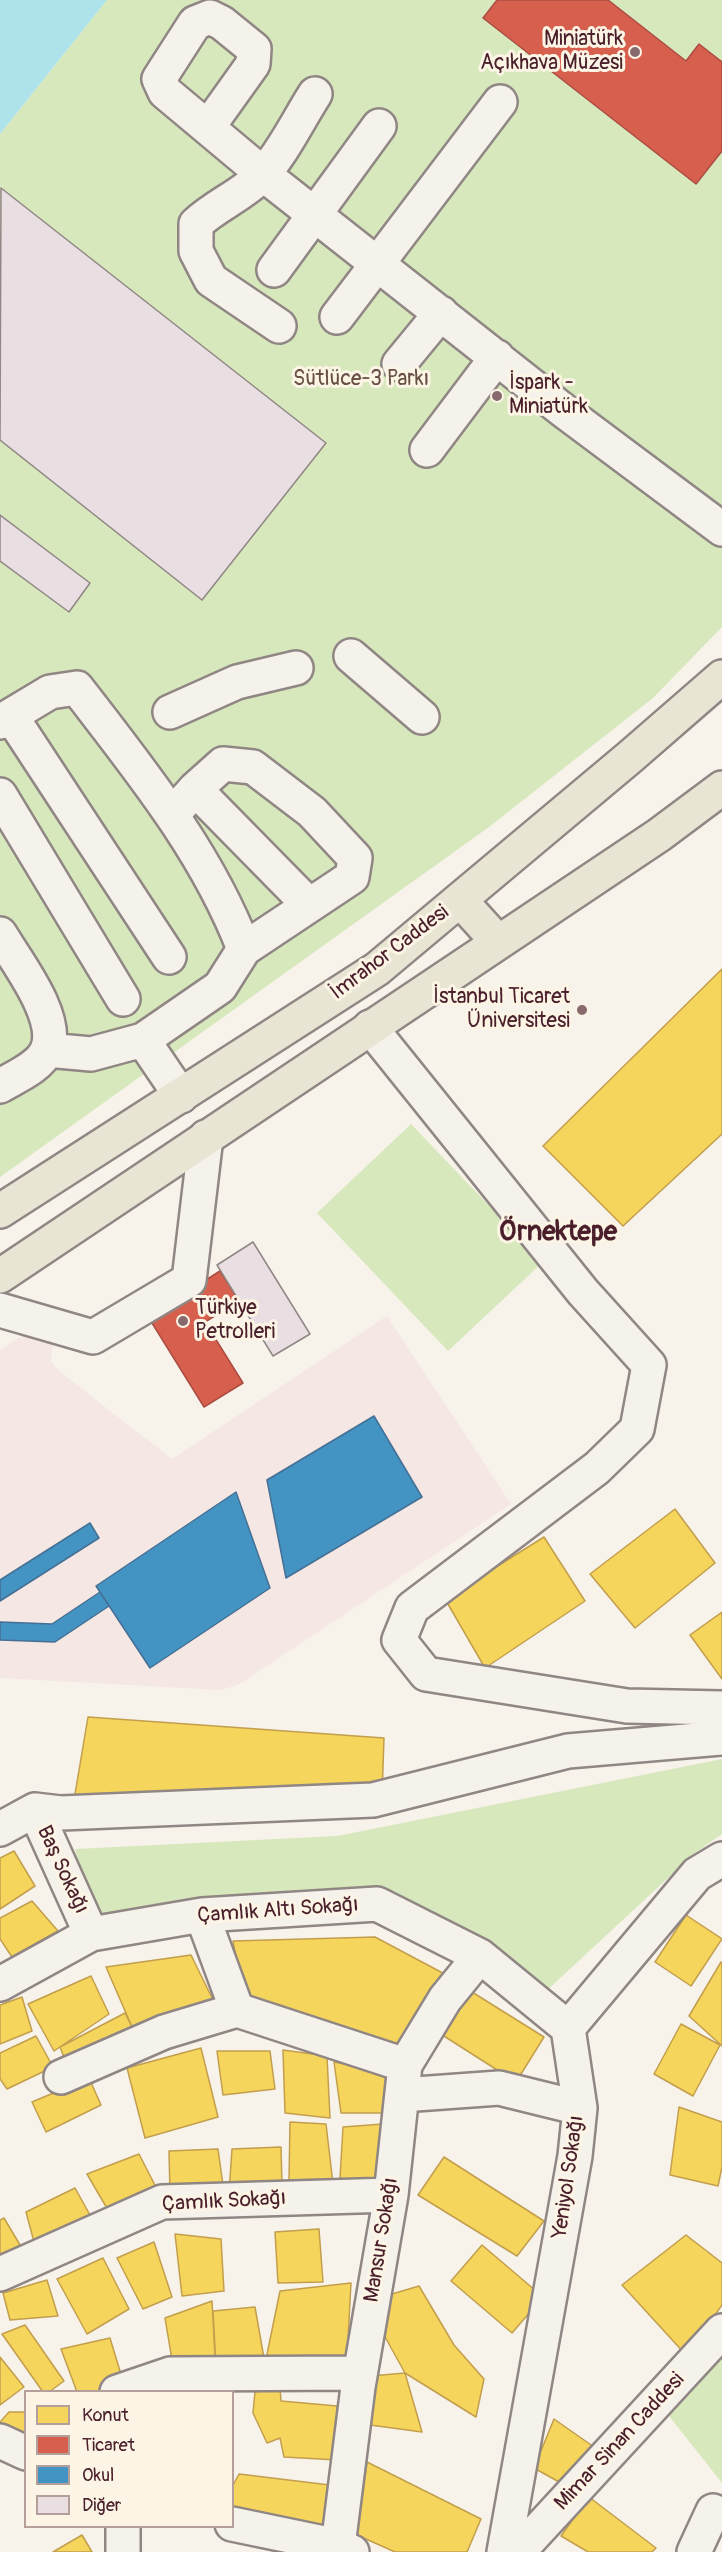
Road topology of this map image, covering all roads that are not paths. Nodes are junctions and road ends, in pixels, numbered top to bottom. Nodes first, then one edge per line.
1 (315, 94) dead end
2 (500, 102) dead end
3 (379, 126) dead end
4 (208, 127) dead end
5 (263, 174) junction
6 (316, 215) junction
7 (378, 264) junction
8 (274, 270) dead end
9 (441, 313) junction
10 (337, 317) dead end
11 (279, 326) dead end
12 (497, 357) junction
13 (399, 363) dead end
14 (427, 450) dead end
15 (722, 529) edge
16 (351, 656) dead end
17 (296, 668) dead end
18 (722, 677) edge
19 (170, 712) dead end
20 (422, 717) dead end
21 (6, 719) edge
22 (722, 788) edge
23 (195, 789) junction
24 (0, 795) edge
25 (172, 815) junction
26 (460, 900) junction
27 (309, 905) junction
28 (0, 934) edge
29 (498, 942) junction
30 (244, 949) junction
31 (169, 957) dead end
32 (123, 999) dead end
33 (370, 1027) junction
34 (143, 1040) junction
35 (47, 1050) junction
36 (0, 1086) edge
37 (181, 1096) junction
38 (206, 1137) junction
39 (0, 1211) edge
40 (0, 1276) edge
41 (0, 1310) edge
42 (722, 1708) edge
43 (722, 1738) edge
44 (35, 1810) junction
45 (0, 1829) edge
46 (722, 1859) edge
47 (202, 1915) junction
48 (91, 1934) junction
49 (480, 1956) junction
50 (0, 1984) edge
51 (237, 2010) junction
52 (568, 2028) junction
53 (61, 2078) dead end
54 (403, 2080) junction
55 (580, 2108) junction
56 (391, 2195) junction
57 (0, 2274) edge
58 (722, 2331) edge
59 (360, 2373) junction
60 (120, 2390) edge
61 (0, 2440) edge
62 (24, 2452) edge
63 (713, 2511) dead end
64 (234, 2524) edge
65 (123, 2528) edge
66 (345, 2549) edge
67 (123, 2552) edge
68 (504, 2552) edge
69 (518, 2552) edge
70 (694, 2552) edge

1 - 5 street
2 - 7 street
3 - 6 street
4 - 5 street
5 - 6 street
5 - 11 street
6 - 7 street
6 - 8 street
7 - 9 street
7 - 10 street
9 - 12 street
9 - 13 street
12 - 14 street
12 - 15 street
16 - 20 street
17 - 19 street
18 - 26 main road, İmrahor Caddesi
21 - 25 street
21 - 31 street
22 - 29 main road
23 - 25 street
23 - 27 street
23 - 27 street
24 - 32 street
25 - 30 street
26 - 29 main road
26 - 37 main road, İmrahor Caddesi
27 - 30 street
28 - 35 street
29 - 33 main road
30 - 34 street
33 - 38 main road
33 - 42 street
34 - 35 street
34 - 37 street
35 - 36 street
37 - 39 main road, İmrahor Caddesi
38 - 40 main road
38 - 41 street
43 - 44 street
44 - 45 street, Baş Sokağı
44 - 48 street, Baş Sokağı
46 - 52 street
47 - 48 street, Çamlık Altı Sokağı
47 - 49 street, Çamlık Altı Sokağı
47 - 51 street
48 - 50 street, Çamlık Altı Sokağı
49 - 52 street, Çamlık Altı Sokağı
49 - 54 street, Mansur Sokağı
51 - 53 street
51 - 54 street
52 - 55 street, Yeniyol Sokağı
54 - 55 street
54 - 56 street, Mansur Sokağı
55 - 68 street, Yeniyol Sokağı
56 - 57 street, Çamlık Sokağı
56 - 59 street, Mansur Sokağı
58 - 69 street, Mimar Sinan Caddesi
59 - 60 street
59 - 66 street, Mansur Sokağı
61 - 62 street
63 - 70 street
64 - 66 street
65 - 67 street

